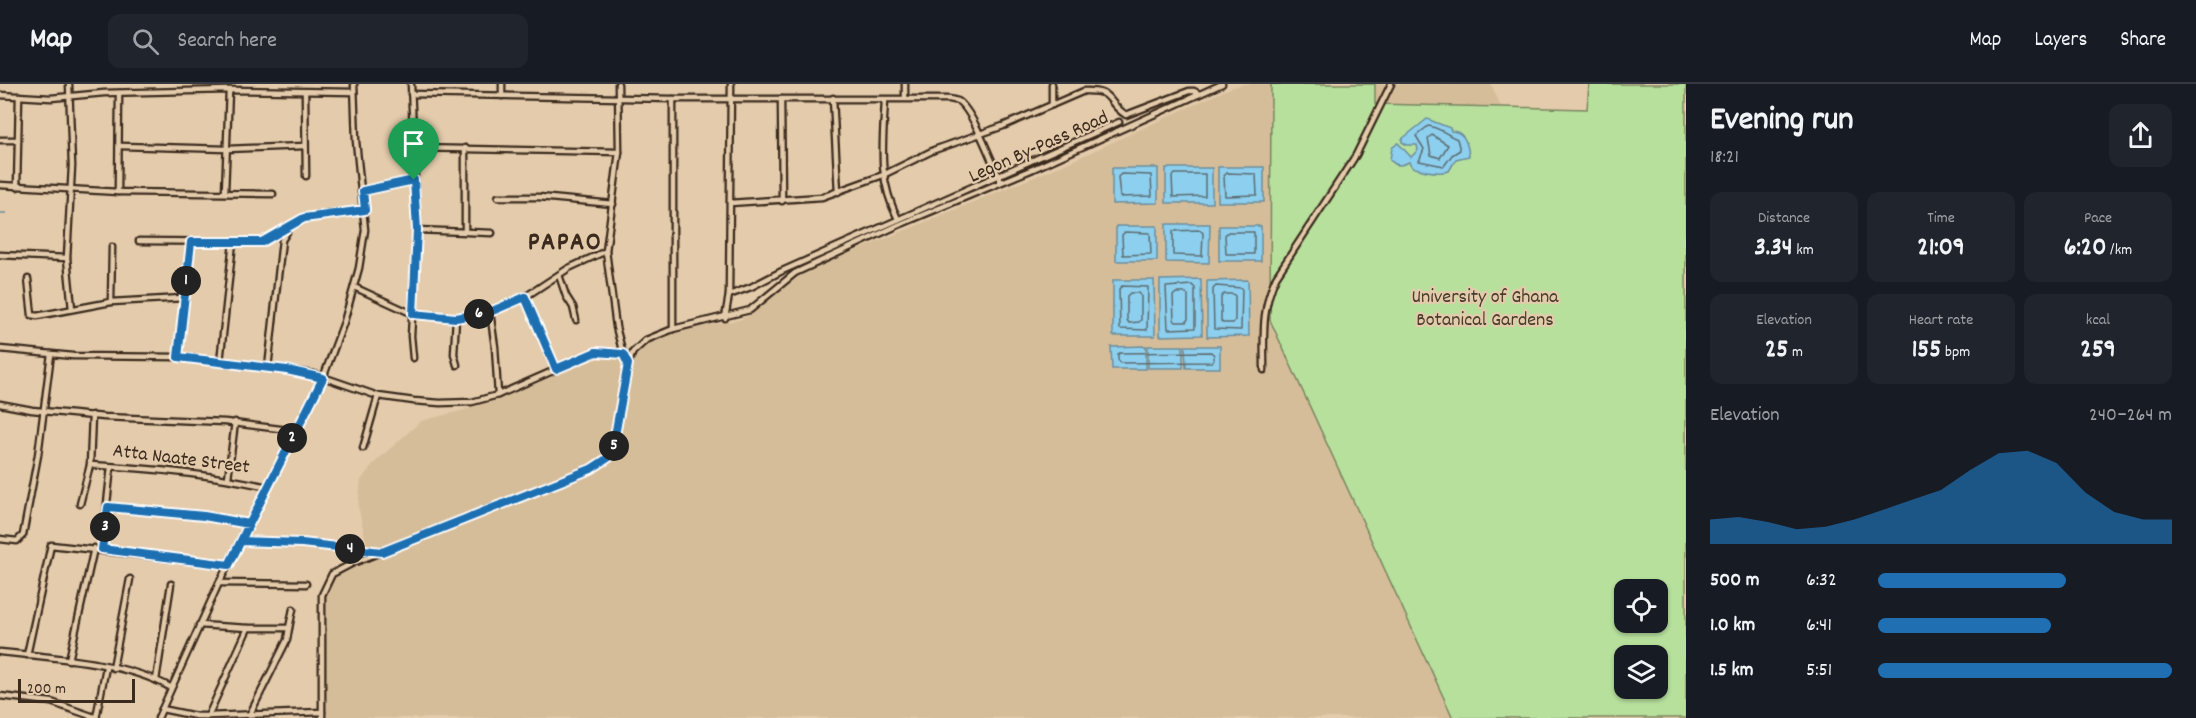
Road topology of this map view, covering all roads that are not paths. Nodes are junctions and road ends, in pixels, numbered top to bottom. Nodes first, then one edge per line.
1 (69, 84) edge
2 (162, 84) edge
3 (354, 84) edge
4 (411, 84) edge
5 (502, 84) edge
6 (618, 84) edge
7 (731, 84) edge
8 (905, 84) edge
9 (1052, 84) edge
10 (1222, 84) edge
11 (1390, 84) edge
12 (229, 90) junction
13 (162, 92) junction
14 (354, 92) junction
15 (119, 93) junction
16 (305, 93) junction
17 (411, 94) junction
18 (1199, 94) junction
19 (0, 95) edge
20 (19, 96) junction
21 (502, 96) junction
22 (69, 97) junction
23 (618, 98) junction
24 (730, 98) junction
25 (833, 98) junction
26 (905, 98) junction
27 (673, 99) junction
28 (781, 99) junction
29 (885, 100) junction
30 (1052, 105) junction
31 (1119, 122) dead end
32 (980, 134) junction
33 (0, 140) edge
34 (18, 140) junction
35 (120, 146) junction
36 (305, 146) junction
37 (413, 148) junction
38 (465, 148) junction
39 (227, 149) junction
40 (619, 152) junction
41 (997, 174) junction
42 (883, 175) junction
43 (306, 176) dead end
44 (414, 180) junction
45 (1001, 182) junction
46 (0, 185) edge
47 (17, 187) junction
48 (70, 189) junction
49 (363, 191) junction
50 (118, 192) junction
51 (225, 192) junction
52 (838, 192) junction
53 (273, 194) dead end
54 (498, 197) dead end
55 (782, 201) junction
56 (730, 203) junction
57 (613, 204) junction
58 (365, 210) junction
59 (898, 219) junction
60 (287, 227) junction
61 (417, 230) junction
62 (465, 231) junction
63 (492, 233) dead end
64 (274, 236) junction
65 (282, 240) junction
66 (139, 241) dead end
67 (191, 242) junction
68 (233, 242) junction
69 (112, 248) dead end
70 (606, 251) junction
71 (0, 255) edge
72 (67, 258) junction
73 (559, 275) junction
74 (28, 279) dead end
75 (354, 287) junction
76 (729, 296) junction
77 (525, 297) junction
78 (184, 298) junction
79 (111, 302) junction
80 (72, 309) junction
81 (490, 312) junction
82 (413, 314) junction
83 (456, 318) junction
84 (725, 318) junction
85 (576, 321) dead end
86 (673, 329) junction
87 (0, 349) edge
88 (51, 354) junction
89 (623, 354) junction
90 (178, 357) junction
91 (413, 358) dead end
92 (220, 362) junction
93 (628, 364) junction
94 (457, 365) dead end
95 (268, 368) junction
96 (556, 369) junction
97 (1264, 370) dead end
98 (323, 378) junction
99 (498, 394) junction
100 (378, 396) junction
101 (0, 404) edge
102 (44, 411) junction
103 (92, 415) junction
104 (235, 423) junction
105 (296, 430) junction
106 (363, 448) dead end
107 (90, 465) junction
108 (111, 467) junction
109 (228, 478) junction
110 (268, 487) junction
111 (80, 504) dead end
112 (108, 507) junction
113 (249, 524) junction
114 (0, 539) edge
115 (241, 541) junction
116 (93, 548) junction
117 (102, 549) junction
118 (382, 552) junction
119 (229, 565) junction
120 (129, 579) dead end
121 (219, 583) junction
122 (171, 584) dead end
123 (306, 584) dead end
124 (293, 609) dead end
125 (199, 625) junction
126 (248, 628) junction
127 (289, 628) junction
128 (0, 652) edge
129 (27, 655) junction
130 (69, 660) junction
131 (106, 667) junction
132 (113, 668) junction
133 (156, 680) junction
134 (170, 687) junction
135 (0, 696) edge
136 (162, 708) junction
137 (322, 712) junction
138 (250, 714) junction
139 (208, 716) junction
140 (97, 718) edge
141 (158, 718) edge
142 (322, 718) edge

1 - 22 street
2 - 13 street
3 - 14 street
4 - 17 street
5 - 21 street
6 - 23 street
7 - 24 street
8 - 26 street
9 - 30 street
10 - 18 street, Legon By-Pass Road
11 - 97 street
12 - 13 street
12 - 16 street
12 - 39 street
13 - 15 street
14 - 16 street
14 - 49 street
15 - 22 street
15 - 35 street
16 - 36 street
17 - 21 street
17 - 37 street
18 - 30 street
18 - 45 street, Legon By-Pass Road
19 - 20 street
20 - 22 street
20 - 34 street
21 - 23 street
22 - 48 street
23 - 27 street
23 - 40 street
24 - 27 street
24 - 28 street
24 - 56 street
25 - 28 street
25 - 29 street
25 - 52 street
26 - 29 street
26 - 32 street
27 - 86 street
28 - 55 street
29 - 42 street
30 - 32 street
31 - 41 street
32 - 41 street
32 - 42 street
33 - 34 street
34 - 47 street
35 - 39 street
35 - 50 street
36 - 39 street
36 - 43 street
37 - 38 street
37 - 44 street
38 - 40 street
38 - 62 street
39 - 51 street
40 - 57 street
41 - 45 street
41 - 59 street
42 - 52 street
42 - 59 street
44 - 49 street
44 - 61 street
45 - 84 street, Legon By-Pass Road
46 - 47 street
47 - 48 street
48 - 50 street
48 - 72 street
49 - 58 street
50 - 51 street
51 - 53 street
52 - 55 street
54 - 57 street
55 - 56 street
56 - 76 street
57 - 70 street
58 - 60 street
58 - 75 street
59 - 76 street
60 - 64 street
60 - 65 street
61 - 62 street
61 - 82 street
62 - 63 street
64 - 65 street
64 - 68 street
65 - 95 street
66 - 67 street
67 - 68 street
67 - 78 street
68 - 92 street
69 - 79 street
70 - 73 street
70 - 89 street
71 - 72 street
72 - 80 street
73 - 77 street
73 - 85 street
74 - 80 street
75 - 82 street
75 - 98 street
76 - 84 street
77 - 81 street
77 - 96 street
78 - 79 street
78 - 90 street
79 - 80 street
81 - 83 street
81 - 99 street
82 - 83 street
82 - 91 street
83 - 94 street
84 - 86 street, Legon By-Pass Road
86 - 93 street, Legon By-Pass Road
87 - 88 street
88 - 90 street
88 - 102 street
89 - 93 street
89 - 96 street
90 - 92 street
92 - 95 street
93 - 118 street
95 - 98 street
96 - 99 street
98 - 100 street
98 - 105 street
99 - 100 street
100 - 106 street
101 - 102 street
102 - 103 street
102 - 114 street
103 - 104 street
103 - 107 street
104 - 105 street
104 - 109 street
105 - 110 street
107 - 108 street, Atta Naate Street
107 - 111 street
108 - 109 street, Atta Naate Street
108 - 112 street
109 - 110 street, Atta Naate Street
110 - 113 street
112 - 113 street
112 - 117 street
113 - 115 street
115 - 118 street
115 - 119 street
116 - 117 street
116 - 129 street
116 - 130 street
117 - 119 street
118 - 137 street
119 - 121 street
120 - 132 street
121 - 123 street
121 - 125 street
122 - 133 street
124 - 127 street
125 - 126 street
125 - 134 street
126 - 127 street
126 - 139 street
127 - 138 street
128 - 129 street
129 - 130 street
130 - 131 street
131 - 132 street
131 - 140 street
132 - 133 street
133 - 134 street
134 - 136 street
135 - 140 street
136 - 139 street
136 - 141 street
137 - 138 street
137 - 142 street
138 - 139 street

